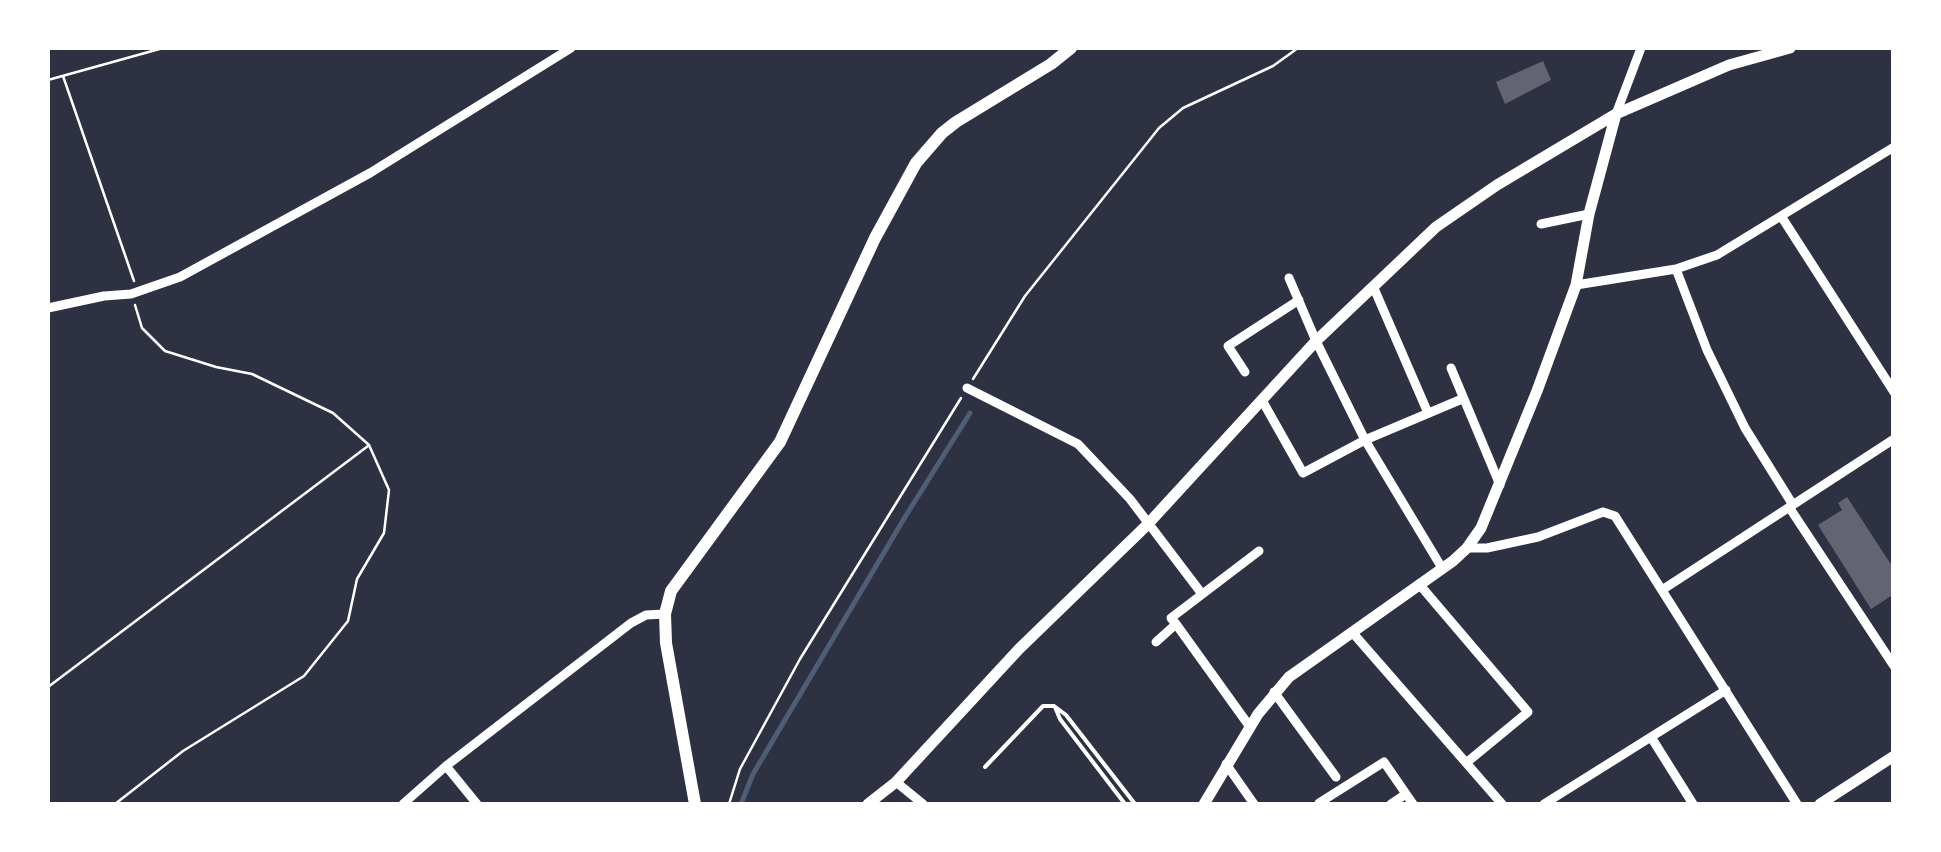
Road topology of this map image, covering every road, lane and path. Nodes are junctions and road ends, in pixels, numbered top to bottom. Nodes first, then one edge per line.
1 (163, 48) edge
2 (570, 48) edge
3 (1071, 48) edge
4 (1640, 48) edge
5 (1790, 48) edge
6 (63, 76) junction
7 (48, 80) edge
8 (1616, 114) junction
9 (1894, 147) edge
10 (1590, 214) junction
11 (1781, 216) junction
12 (1541, 224) dead end
13 (1676, 269) junction
14 (1289, 278) dead end
15 (1576, 284) junction
16 (1372, 286) junction
17 (134, 293) junction
18 (1299, 300) junction
19 (48, 308) edge
20 (1316, 341) junction
21 (1451, 368) dead end
22 (1245, 372) dead end
23 (967, 388) dead end
24 (1894, 392) edge
25 (1462, 399) junction
26 (1264, 402) junction
27 (1428, 413) junction
28 (1894, 439) edge
29 (1365, 440) junction
30 (369, 445) junction
31 (1500, 485) junction
32 (1791, 506) junction
33 (1147, 524) junction
34 (1467, 548) junction
35 (1259, 551) dead end
36 (1442, 568) junction
37 (1418, 584) junction
38 (1662, 590) junction
39 (1202, 594) junction
40 (665, 614) junction
41 (1176, 624) junction
42 (1352, 632) junction
43 (1156, 642) dead end
44 (1894, 666) edge
45 (48, 686) edge
46 (1726, 690) junction
47 (1274, 692) junction
48 (1054, 706) junction
49 (1250, 726) junction
50 (1651, 737) junction
51 (1894, 756) edge
52 (1466, 763) junction
53 (1226, 764) junction
54 (446, 766) junction
55 (985, 767) dead end
56 (1336, 777) dead end
57 (896, 782) junction
58 (1406, 794) junction
59 (1319, 803) edge
60 (115, 804) edge
61 (403, 804) edge
62 (478, 804) edge
63 (695, 804) edge
64 (868, 804) edge
65 (923, 804) edge
66 (1125, 804) edge
67 (1135, 804) edge
68 (1204, 804) edge
69 (1254, 804) edge
70 (1391, 804) edge
71 (1414, 804) edge
72 (1502, 804) edge
73 (1544, 804) edge
74 (1693, 804) edge
75 (1797, 804) edge
76 (1820, 804) edge

1 - 6 path
2 - 17 street
3 - 40 main road
4 - 8 street
5 - 8 street
6 - 7 path
6 - 17 path
8 - 10 street
8 - 16 street
9 - 11 street
10 - 12 street
10 - 15 street
11 - 13 street
11 - 24 street
13 - 15 street
13 - 32 street
14 - 18 street
15 - 31 street
16 - 20 street
16 - 27 street
17 - 19 street
17 - 30 path
18 - 20 street
18 - 22 street
20 - 26 street
20 - 29 street
21 - 25 street
23 - 33 street
25 - 27 street
25 - 31 street
26 - 29 street
26 - 33 street
27 - 29 street
28 - 32 street
29 - 36 street
30 - 45 path
30 - 60 path
31 - 34 street
32 - 38 street
32 - 44 street
33 - 39 street
33 - 57 street
34 - 36 street
34 - 38 street
35 - 39 street
36 - 37 street
37 - 42 street
37 - 52 street
38 - 46 street
39 - 41 street
40 - 54 street
40 - 63 main road
41 - 43 street
41 - 49 street
42 - 47 street
42 - 52 street
46 - 50 street
46 - 75 street
47 - 49 street
47 - 56 street
48 - 55 lane
48 - 66 lane
48 - 67 lane
49 - 53 street
50 - 73 street
50 - 74 street
51 - 76 street
52 - 72 street
53 - 68 street
53 - 69 street
54 - 61 street
54 - 62 street
57 - 64 street
57 - 65 street
58 - 59 street
58 - 70 street
58 - 71 street

